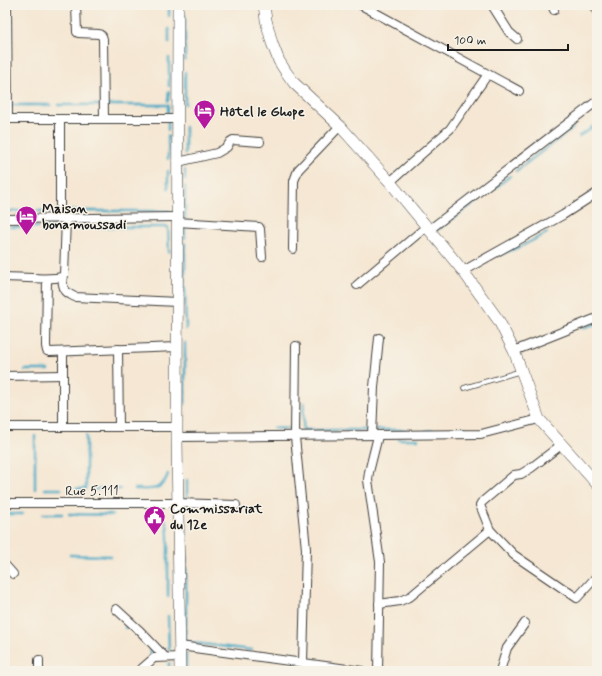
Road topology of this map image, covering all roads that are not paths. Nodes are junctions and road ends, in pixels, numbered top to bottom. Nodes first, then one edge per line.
1 (7, 5) edge
2 (76, 5) edge
3 (178, 5) edge
4 (264, 5) edge
5 (361, 5) edge
6 (492, 5) edge
7 (594, 5) edge
8 (597, 10) edge
9 (517, 39) dead end
10 (488, 74) junction
11 (519, 91) dead end
12 (597, 101) edge
13 (6, 119) edge
14 (60, 119) junction
15 (104, 119) junction
16 (178, 119) junction
17 (340, 126) junction
18 (260, 142) dead end
19 (178, 162) junction
20 (390, 182) junction
21 (597, 193) edge
22 (63, 218) junction
23 (5, 219) edge
24 (177, 220) junction
25 (428, 229) junction
26 (293, 249) dead end
27 (262, 257) dead end
28 (463, 271) junction
29 (5, 277) edge
30 (62, 277) junction
31 (47, 279) junction
32 (357, 285) dead end
33 (177, 302) junction
34 (597, 318) edge
35 (379, 338) dead end
36 (296, 346) dead end
37 (177, 347) junction
38 (118, 349) junction
39 (514, 351) junction
40 (63, 352) junction
41 (521, 371) junction
42 (63, 375) junction
43 (5, 376) edge
44 (464, 388) dead end
45 (539, 419) junction
46 (5, 427) edge
47 (63, 427) junction
48 (119, 427) junction
49 (177, 432) junction
50 (375, 435) junction
51 (295, 437) junction
52 (561, 445) junction
53 (597, 484) edge
54 (5, 503) edge
55 (178, 503) junction
56 (236, 505) dead end
57 (490, 530) junction
58 (5, 565) edge
59 (13, 574) dead end
60 (597, 576) edge
61 (379, 604) junction
62 (116, 609) dead end
63 (525, 623) dead end
64 (180, 651) junction
65 (165, 657) junction
66 (39, 660) dead end
67 (303, 662) junction
68 (321, 668) edge
69 (39, 671) edge
70 (139, 671) edge
71 (180, 671) edge
72 (362, 671) edge
73 (378, 671) edge
74 (500, 671) edge

1 - 13 street
2 - 15 street
3 - 16 street
4 - 17 street
5 - 10 street
6 - 9 street
7 - 8 street
10 - 11 street
10 - 20 street
12 - 25 street
13 - 14 street
14 - 15 street
14 - 22 street
15 - 16 street
16 - 19 street
17 - 20 street
17 - 26 street
18 - 19 street
19 - 24 street
20 - 25 street
21 - 28 street
22 - 23 street
22 - 24 street
22 - 30 street
24 - 27 street
24 - 33 street
25 - 28 street
25 - 32 street
28 - 39 street
29 - 31 street
30 - 31 street
30 - 33 street
31 - 40 street
33 - 37 street
34 - 39 street
35 - 50 street
36 - 51 street
37 - 38 street
37 - 49 street
38 - 40 street
38 - 48 street
39 - 41 street
40 - 42 street
41 - 44 lane
41 - 45 street
42 - 43 street
42 - 47 street
45 - 50 street
45 - 52 street
46 - 47 street
47 - 48 street
48 - 49 street
49 - 51 street
49 - 55 street
50 - 51 street
50 - 61 street
51 - 67 street
52 - 53 street
52 - 57 street
54 - 55 street, Rue 5.111
55 - 56 street, Rue 5.111
55 - 64 street
57 - 60 street
57 - 61 street
58 - 59 street
61 - 73 street
62 - 65 street
63 - 74 street
64 - 65 street
64 - 67 street
64 - 71 street
65 - 70 street
66 - 69 street
67 - 68 street
68 - 72 street

